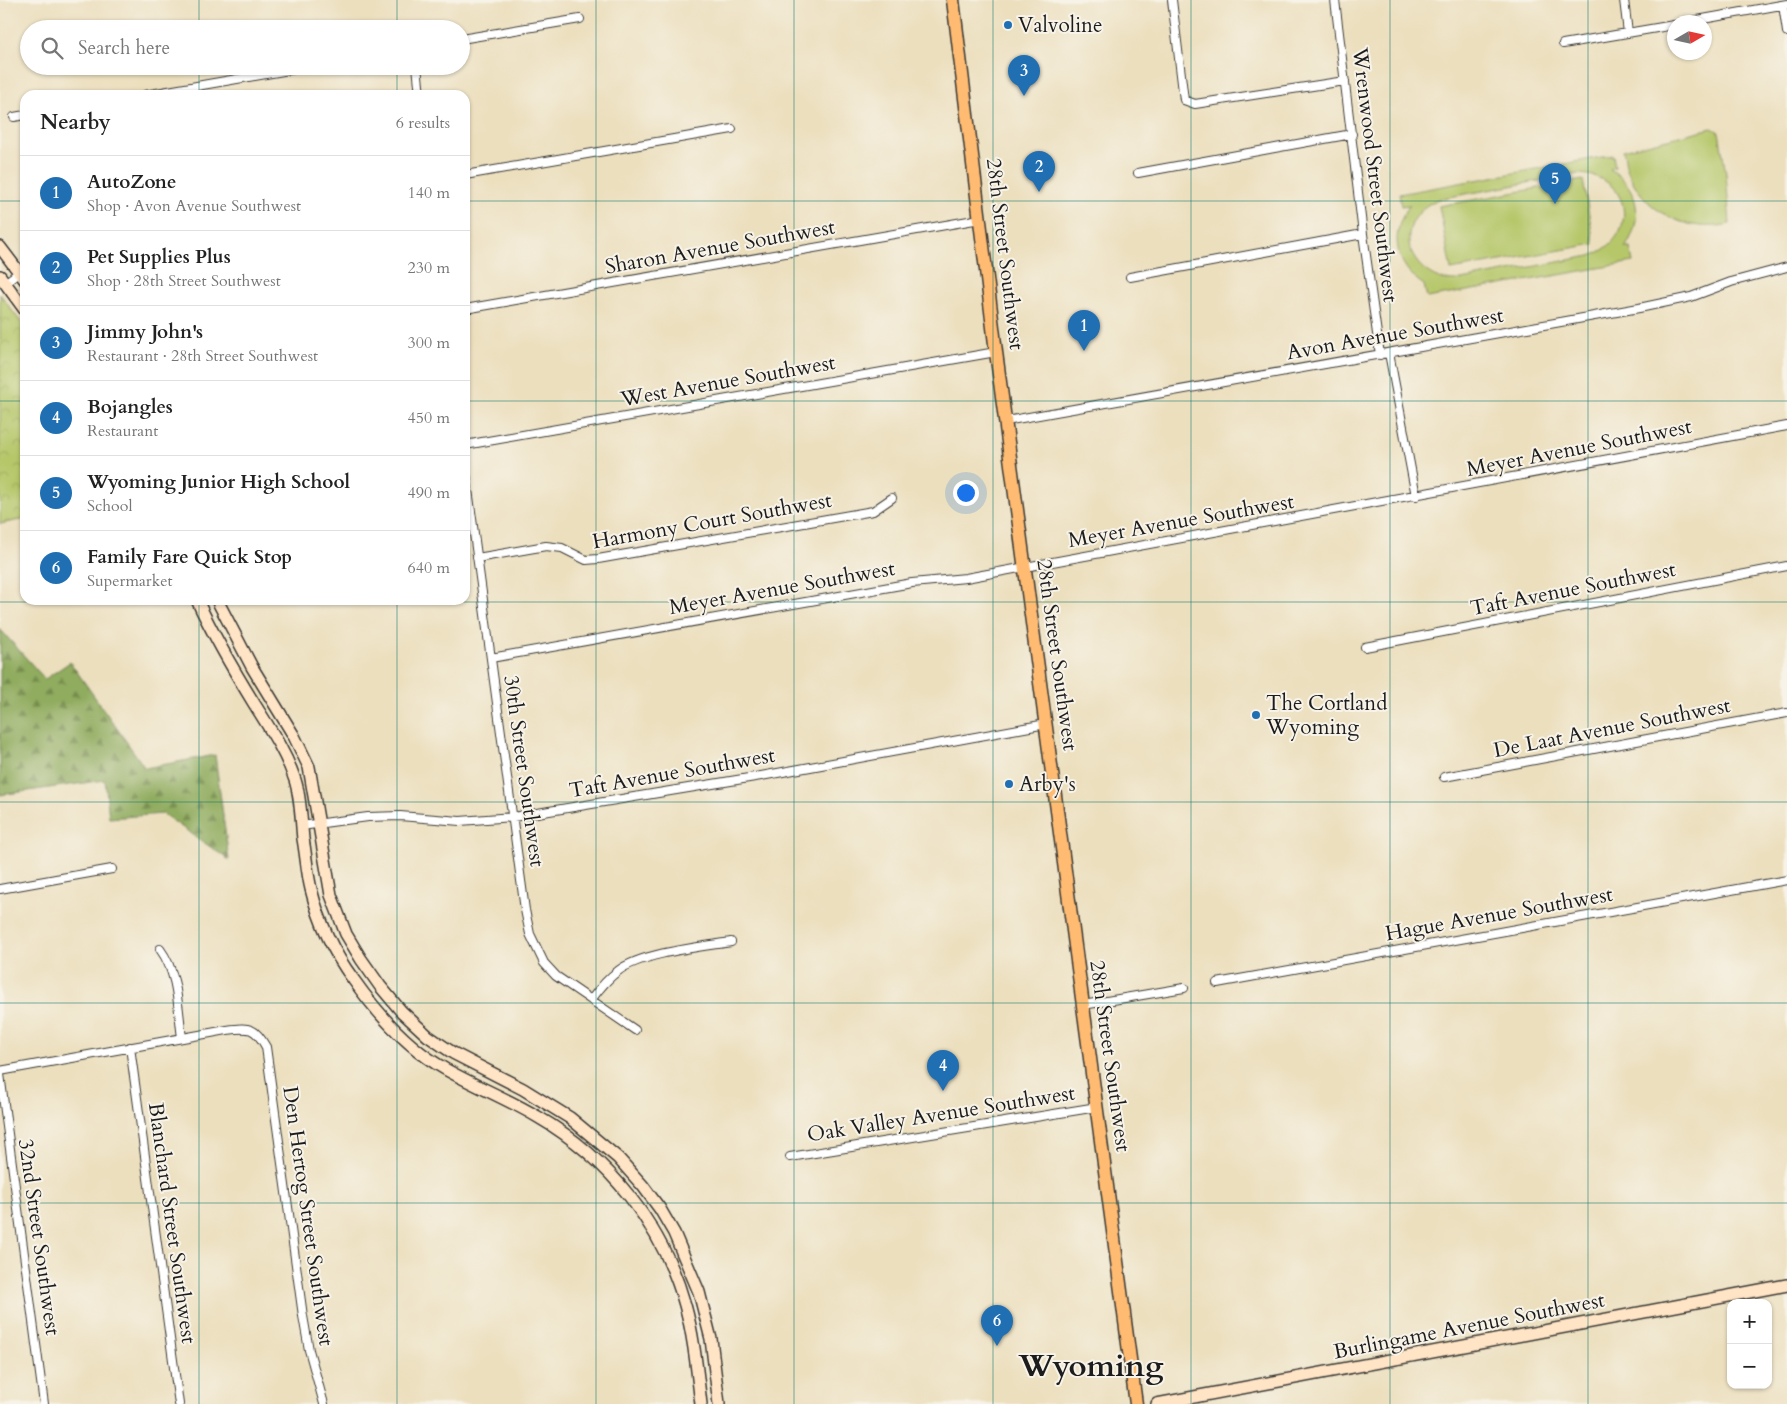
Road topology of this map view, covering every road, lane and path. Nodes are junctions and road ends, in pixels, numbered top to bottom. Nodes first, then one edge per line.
1 (953, 0) edge
2 (1172, 0) edge
3 (1335, 0) edge
4 (1624, 0) edge
5 (1761, 4) edge
6 (1785, 5) edge
7 (1712, 16) edge
8 (580, 19) dead end
9 (1667, 26) edge
10 (1787, 32) edge
11 (1628, 33) junction
12 (470, 37) edge
13 (1564, 44) dead end
14 (260, 75) edge
15 (418, 75) edge
16 (1345, 81) junction
17 (174, 90) edge
18 (419, 90) edge
19 (20, 116) edge
20 (14, 117) dead end
21 (732, 128) dead end
22 (1352, 134) junction
23 (1138, 173) dead end
24 (470, 174) edge
25 (980, 219) junction
26 (1363, 234) junction
27 (0, 247) edge
28 (1787, 267) edge
29 (20, 270) edge
30 (20, 275) edge
31 (1130, 277) dead end
32 (3, 280) edge
33 (20, 303) edge
34 (470, 308) edge
35 (996, 352) junction
36 (1389, 353) junction
37 (1380, 355) junction
38 (1006, 421) junction
39 (1787, 426) edge
40 (470, 444) edge
41 (1416, 496) junction
42 (892, 498) dead end
43 (470, 505) edge
44 (477, 558) junction
45 (1787, 566) edge
46 (1025, 567) junction
47 (200, 605) edge
48 (220, 605) edge
49 (1365, 647) dead end
50 (491, 658) junction
51 (1787, 712) edge
52 (1046, 724) junction
53 (1444, 777) dead end
54 (513, 817) junction
55 (319, 823) junction
56 (302, 826) junction
57 (112, 870) dead end
58 (1787, 880) edge
59 (0, 889) edge
60 (731, 942) dead end
61 (160, 949) dead end
62 (1217, 983) dead end
63 (1184, 988) dead end
64 (390, 998) junction
65 (591, 1000) junction
66 (1083, 1006) junction
67 (378, 1010) junction
68 (635, 1030) dead end
69 (182, 1038) junction
70 (130, 1047) junction
71 (0, 1073) edge
72 (1097, 1107) junction
73 (790, 1157) dead end
74 (1787, 1285) edge
75 (44, 1404) edge
76 (179, 1404) edge
77 (324, 1404) edge
78 (701, 1404) edge
79 (719, 1404) edge
80 (1136, 1404) edge
81 (1157, 1404) edge

1 - 25 main road, 28th Street Southwest
2 - 16 street
3 - 16 street, Wrenwood Street Southwest
4 - 11 street
5 - 6 street
5 - 7 street
6 - 10 street
8 - 12 street
9 - 11 street
11 - 13 street
14 - 17 street
15 - 18 street
16 - 22 street, Wrenwood Street Southwest
19 - 20 street
21 - 24 street
22 - 23 street
22 - 26 street, Wrenwood Street Southwest
25 - 34 street, Sharon Avenue Southwest
25 - 35 main road, 28th Street Southwest
26 - 31 street
26 - 37 street, Wrenwood Street Southwest
27 - 29 street
28 - 36 street, Avon Avenue Southwest
30 - 32 street
32 - 33 street
35 - 38 main road, 28th Street Southwest
35 - 40 street, West Avenue Southwest
36 - 37 street, Avon Avenue Southwest
36 - 41 street
37 - 38 street, Avon Avenue Southwest
38 - 46 main road, 28th Street Southwest
39 - 41 street, Meyer Avenue Southwest
41 - 46 street, Meyer Avenue Southwest
42 - 44 street, Harmony Court Southwest
43 - 44 street, 30th Street Southwest
44 - 50 street, 30th Street Southwest
45 - 49 street, Taft Avenue Southwest
46 - 50 street, Meyer Avenue Southwest
46 - 52 main road, 28th Street Southwest
47 - 56 street
48 - 55 street
50 - 54 street, 30th Street Southwest
51 - 53 street, De Laat Avenue Southwest
52 - 54 street, Taft Avenue Southwest
52 - 66 main road, 28th Street Southwest
54 - 55 street, Taft Avenue Southwest
54 - 65 street, 30th Street Southwest
55 - 56 street, Taft Avenue Southwest
55 - 64 street
56 - 67 street
57 - 59 street
58 - 62 street, Hague Avenue Southwest
60 - 65 street
61 - 69 street
63 - 66 street
64 - 67 street
64 - 79 street
65 - 68 street, 30th Street Southwest
66 - 72 main road, 28th Street Southwest
67 - 78 street
69 - 70 street
69 - 77 street, Den Hertog Street Southwest
70 - 71 street
70 - 76 street, Blanchard Street Southwest
71 - 75 street, 32nd Street Southwest
72 - 73 street, Oak Valley Avenue Southwest
72 - 80 main road, 28th Street Southwest
74 - 81 street, Burlingame Avenue Southwest

